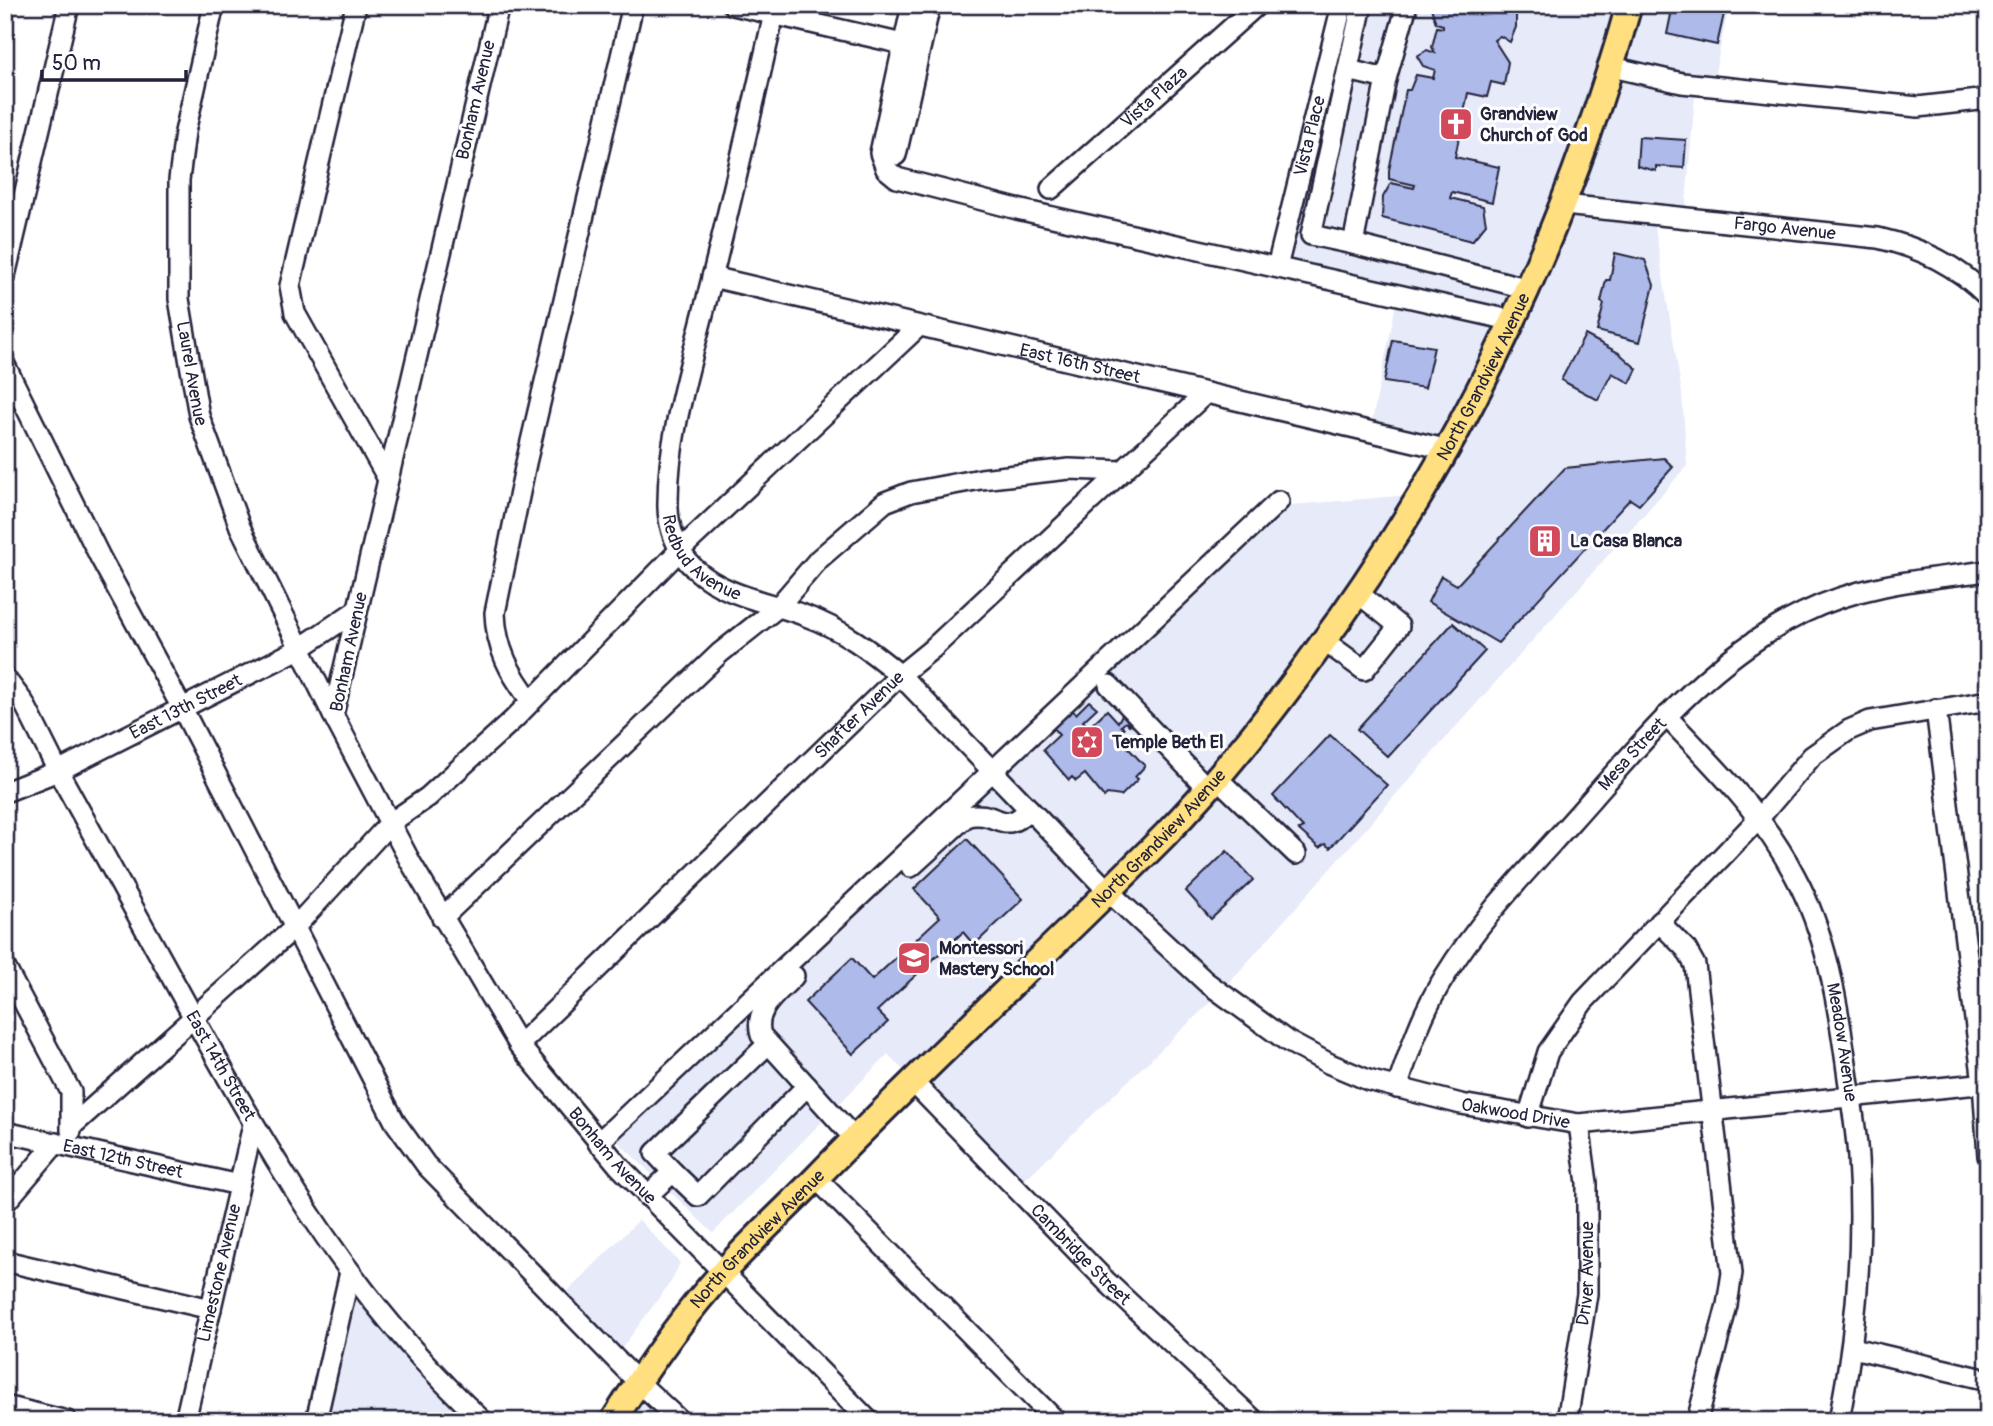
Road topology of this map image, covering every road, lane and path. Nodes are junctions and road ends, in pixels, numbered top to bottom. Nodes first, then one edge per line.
1 (69, 5) edge
2 (214, 5) edge
3 (356, 5) edge
4 (499, 5) edge
5 (633, 5) edge
6 (733, 5) edge
7 (912, 5) edge
8 (930, 5) edge
9 (1257, 5) edge
10 (1342, 5) edge
11 (1362, 5) edge
12 (1407, 5) edge
13 (1629, 5) edge
14 (775, 10) edge
15 (894, 42) dead end
16 (1612, 67) junction
17 (1348, 70) junction
18 (1386, 79) junction
19 (1988, 99) edge
20 (896, 155) dead end
21 (1051, 189) dead end
22 (1564, 205) junction
23 (1353, 244) junction
24 (1277, 267) junction
25 (5, 276) edge
26 (712, 277) junction
27 (1529, 289) junction
28 (1988, 297) edge
29 (1514, 321) junction
30 (919, 326) junction
31 (5, 365) edge
32 (1206, 393) junction
33 (1449, 450) junction
34 (1123, 471) junction
35 (388, 479) junction
36 (1279, 501) dead end
37 (680, 550) junction
38 (1988, 571) edge
39 (1358, 593) junction
40 (778, 607) junction
41 (357, 610) junction
42 (1324, 641) junction
43 (299, 649) junction
44 (900, 675) junction
45 (5, 678) edge
46 (1110, 685) dead end
47 (531, 701) junction
48 (1988, 701) edge
49 (182, 708) junction
50 (1936, 709) junction
51 (333, 715) junction
52 (1666, 716) junction
53 (58, 771) junction
54 (993, 772) junction
55 (1212, 783) junction
56 (5, 792) edge
57 (1029, 809) junction
58 (1759, 818) junction
59 (390, 823) junction
60 (1296, 854) dead end
61 (1108, 891) junction
62 (442, 918) junction
63 (1659, 922) junction
64 (294, 928) junction
65 (5, 967) edge
66 (11, 991) edge
67 (193, 1016) junction
68 (768, 1044) junction
69 (519, 1045) junction
70 (912, 1081) junction
71 (1986, 1083) edge
72 (807, 1086) junction
73 (1397, 1088) junction
74 (1850, 1098) junction
75 (1713, 1111) junction
76 (1528, 1117) junction
77 (1579, 1124) junction
78 (253, 1125) junction
79 (72, 1126) junction
80 (5, 1132) edge
81 (854, 1138) junction
82 (598, 1143) junction
83 (62, 1144) junction
84 (1988, 1156) edge
85 (673, 1172) junction
86 (816, 1178) junction
87 (239, 1185) junction
88 (647, 1196) junction
89 (5, 1203) edge
90 (5, 1261) edge
91 (350, 1272) junction
92 (722, 1273) junction
93 (211, 1309) junction
94 (1853, 1348) junction
95 (1988, 1380) edge
96 (638, 1382) junction
97 (5, 1406) edge
98 (1571, 1420) edge
99 (67, 1421) edge
100 (185, 1421) edge
101 (316, 1421) edge
102 (483, 1421) edge
103 (613, 1421) edge
104 (680, 1421) edge
105 (869, 1421) edge
106 (1056, 1421) edge
107 (1255, 1421) edge
108 (1697, 1421) edge
109 (1839, 1421) edge

1 - 25 street
2 - 43 street, Laurel Avenue
3 - 35 street
4 - 35 street, Bonham Avenue
5 - 47 street
6 - 14 street
7 - 24 street
8 - 20 street
9 - 21 street, Vista Plaza
10 - 24 street, Vista Place
11 - 17 street
12 - 18 street
13 - 16 main road, North Grandview Avenue
14 - 15 street
14 - 26 street, Redbud Avenue
16 - 19 street
16 - 22 main road, North Grandview Avenue
17 - 18 street
17 - 23 street
18 - 23 street
22 - 27 main road, North Grandview Avenue
22 - 28 street, Fargo Avenue
23 - 27 street
24 - 29 street
26 - 30 street, East 16th Street
26 - 37 street, Redbud Avenue
27 - 29 main road, North Grandview Avenue
29 - 33 main road, North Grandview Avenue
30 - 32 street, East 16th Street
30 - 37 street
31 - 49 street
32 - 33 street, East 16th Street
32 - 34 street, Shafter Avenue
33 - 39 main road, North Grandview Avenue
34 - 40 street
34 - 44 street, Shafter Avenue
35 - 41 street, Bonham Avenue
36 - 54 street
37 - 40 street, Redbud Avenue
37 - 47 street
38 - 52 street, Mesa Street
39 - 42 main road, North Grandview Avenue
39 - 42 street
40 - 44 street, Redbud Avenue
40 - 62 street
41 - 43 street, East 13th Street
41 - 51 street, Bonham Avenue
42 - 55 main road, North Grandview Avenue
43 - 49 street, East 13th Street
43 - 51 street, Laurel Avenue
44 - 54 street, Redbud Avenue
44 - 69 street, Shafter Avenue
45 - 53 street, East 14th Street
46 - 55 street
47 - 59 street
48 - 50 street
49 - 53 street, East 13th Street
49 - 64 street
50 - 58 street
50 - 71 street
51 - 59 street, Bonham Avenue
52 - 58 street, Meadow Avenue
52 - 73 street, Mesa Street
53 - 56 street, East 13th Street
53 - 67 street, East 14th Street
54 - 57 street, Redbud Avenue
54 - 82 street
55 - 60 street
55 - 61 main road, North Grandview Avenue
57 - 61 street, Redbud Avenue
57 - 68 street
58 - 63 street
58 - 74 street, Meadow Avenue
59 - 62 street, Bonham Avenue
59 - 64 street
61 - 70 main road, North Grandview Avenue
61 - 73 street, Oakwood Drive
62 - 69 street, Bonham Avenue
63 - 75 street
63 - 76 street
64 - 67 street
64 - 96 street
65 - 66 street
66 - 79 street
67 - 78 street, East 14th Street
67 - 79 street
68 - 72 street
68 - 85 street
69 - 82 street, Bonham Avenue
70 - 81 main road, North Grandview Avenue
70 - 107 street, Cambridge Street
71 - 74 street, Oakwood Drive
71 - 84 street
72 - 81 street
72 - 85 street
73 - 76 street, Oakwood Drive
74 - 75 street, Oakwood Drive
74 - 94 street, Meadow Avenue
75 - 77 street, Oakwood Drive
75 - 108 street
76 - 77 street, Oakwood Drive
77 - 98 street, Driver Avenue
78 - 87 street, Limestone Avenue
78 - 91 street, East 14th Street
79 - 83 street
80 - 83 street, East 12th Street
81 - 86 main road, North Grandview Avenue
82 - 88 street, Bonham Avenue
83 - 87 street, East 12th Street
83 - 89 street
85 - 88 street
86 - 92 main road, North Grandview Avenue
86 - 106 street
87 - 93 street, Limestone Avenue
88 - 92 street, Bonham Avenue
90 - 93 street
91 - 101 street
91 - 102 street, East 14th Street
92 - 96 main road, North Grandview Avenue
92 - 105 street, Bonham Avenue
93 - 100 street, Limestone Avenue
94 - 95 street
94 - 109 street, Meadow Avenue
96 - 103 main road, North Grandview Avenue
96 - 104 street
97 - 99 street

